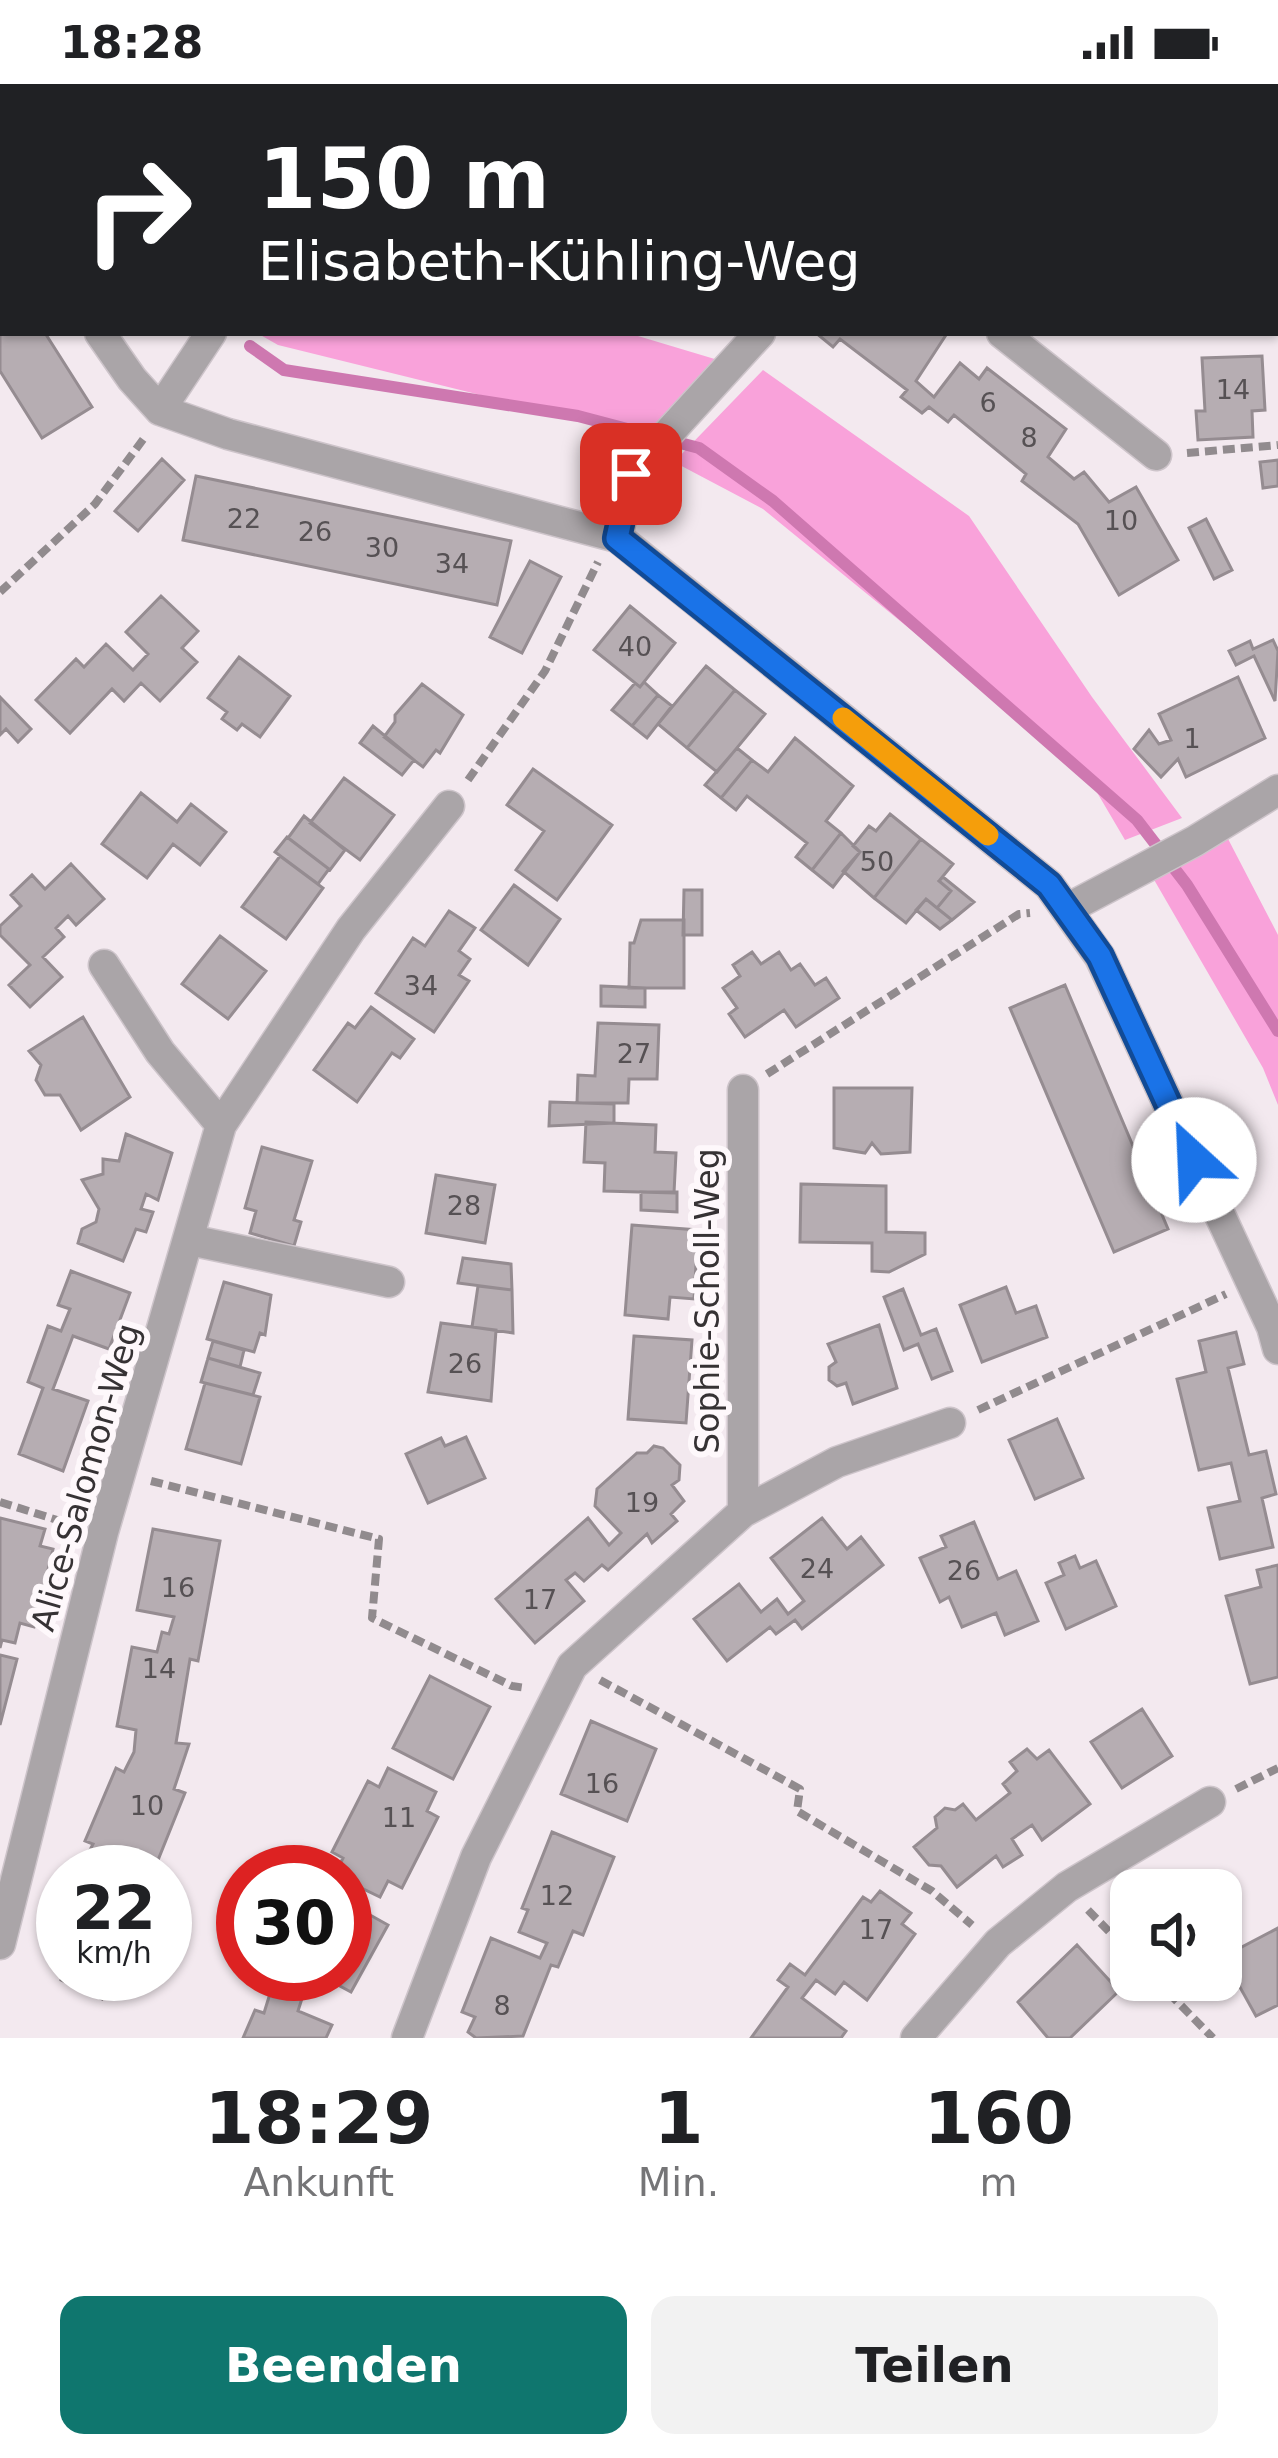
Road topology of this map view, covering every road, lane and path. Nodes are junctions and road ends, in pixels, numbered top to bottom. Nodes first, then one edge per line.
1 (102, 336) edge
2 (209, 336) edge
3 (757, 336) edge
4 (1006, 336) edge
5 (160, 410) junction
6 (1278, 445) edge
7 (1156, 455) joint
8 (617, 538) junction
9 (0, 592) edge
10 (1278, 790) edge
11 (449, 806) joint
12 (1067, 909) junction
13 (104, 965) dead end
14 (743, 1090) joint
15 (221, 1125) junction
16 (190, 1240) junction
17 (389, 1282) dead end
18 (1250, 1282) junction
19 (1278, 1349) edge
20 (950, 1423) joint
21 (121, 1472) junction
22 (0, 1502) edge
23 (743, 1512) junction
24 (103, 1532) junction
25 (565, 1679) junction
26 (1278, 1768) edge
27 (1210, 1802) joint
28 (1066, 1887) junction
29 (1110, 1932) edge
30 (998, 1942) junction
31 (0, 1944) edge
32 (1177, 2001) edge
33 (407, 2038) edge
34 (916, 2038) edge
35 (1213, 2038) edge

1 - 5 street
2 - 5 street
3 - 8 street
4 - 7 street
5 - 8 street
5 - 9 path
6 - 7 path
8 - 11 path
8 - 12 street
10 - 12 street
11 - 15 street, Alice-Salomon-Weg
12 - 14 path
12 - 18 street
13 - 15 street
14 - 23 street, Sophie-Scholl-Weg
15 - 16 street, Alice-Salomon-Weg
16 - 17 street
16 - 21 street, Alice-Salomon-Weg
18 - 19 street
18 - 20 path
20 - 23 street
21 - 24 street, Alice-Salomon-Weg
21 - 25 path
22 - 24 path
23 - 25 street
24 - 31 street, Alice-Salomon-Weg
25 - 30 path
25 - 33 street
26 - 27 path
27 - 28 street
28 - 29 path
28 - 30 street
30 - 34 street
32 - 35 path

